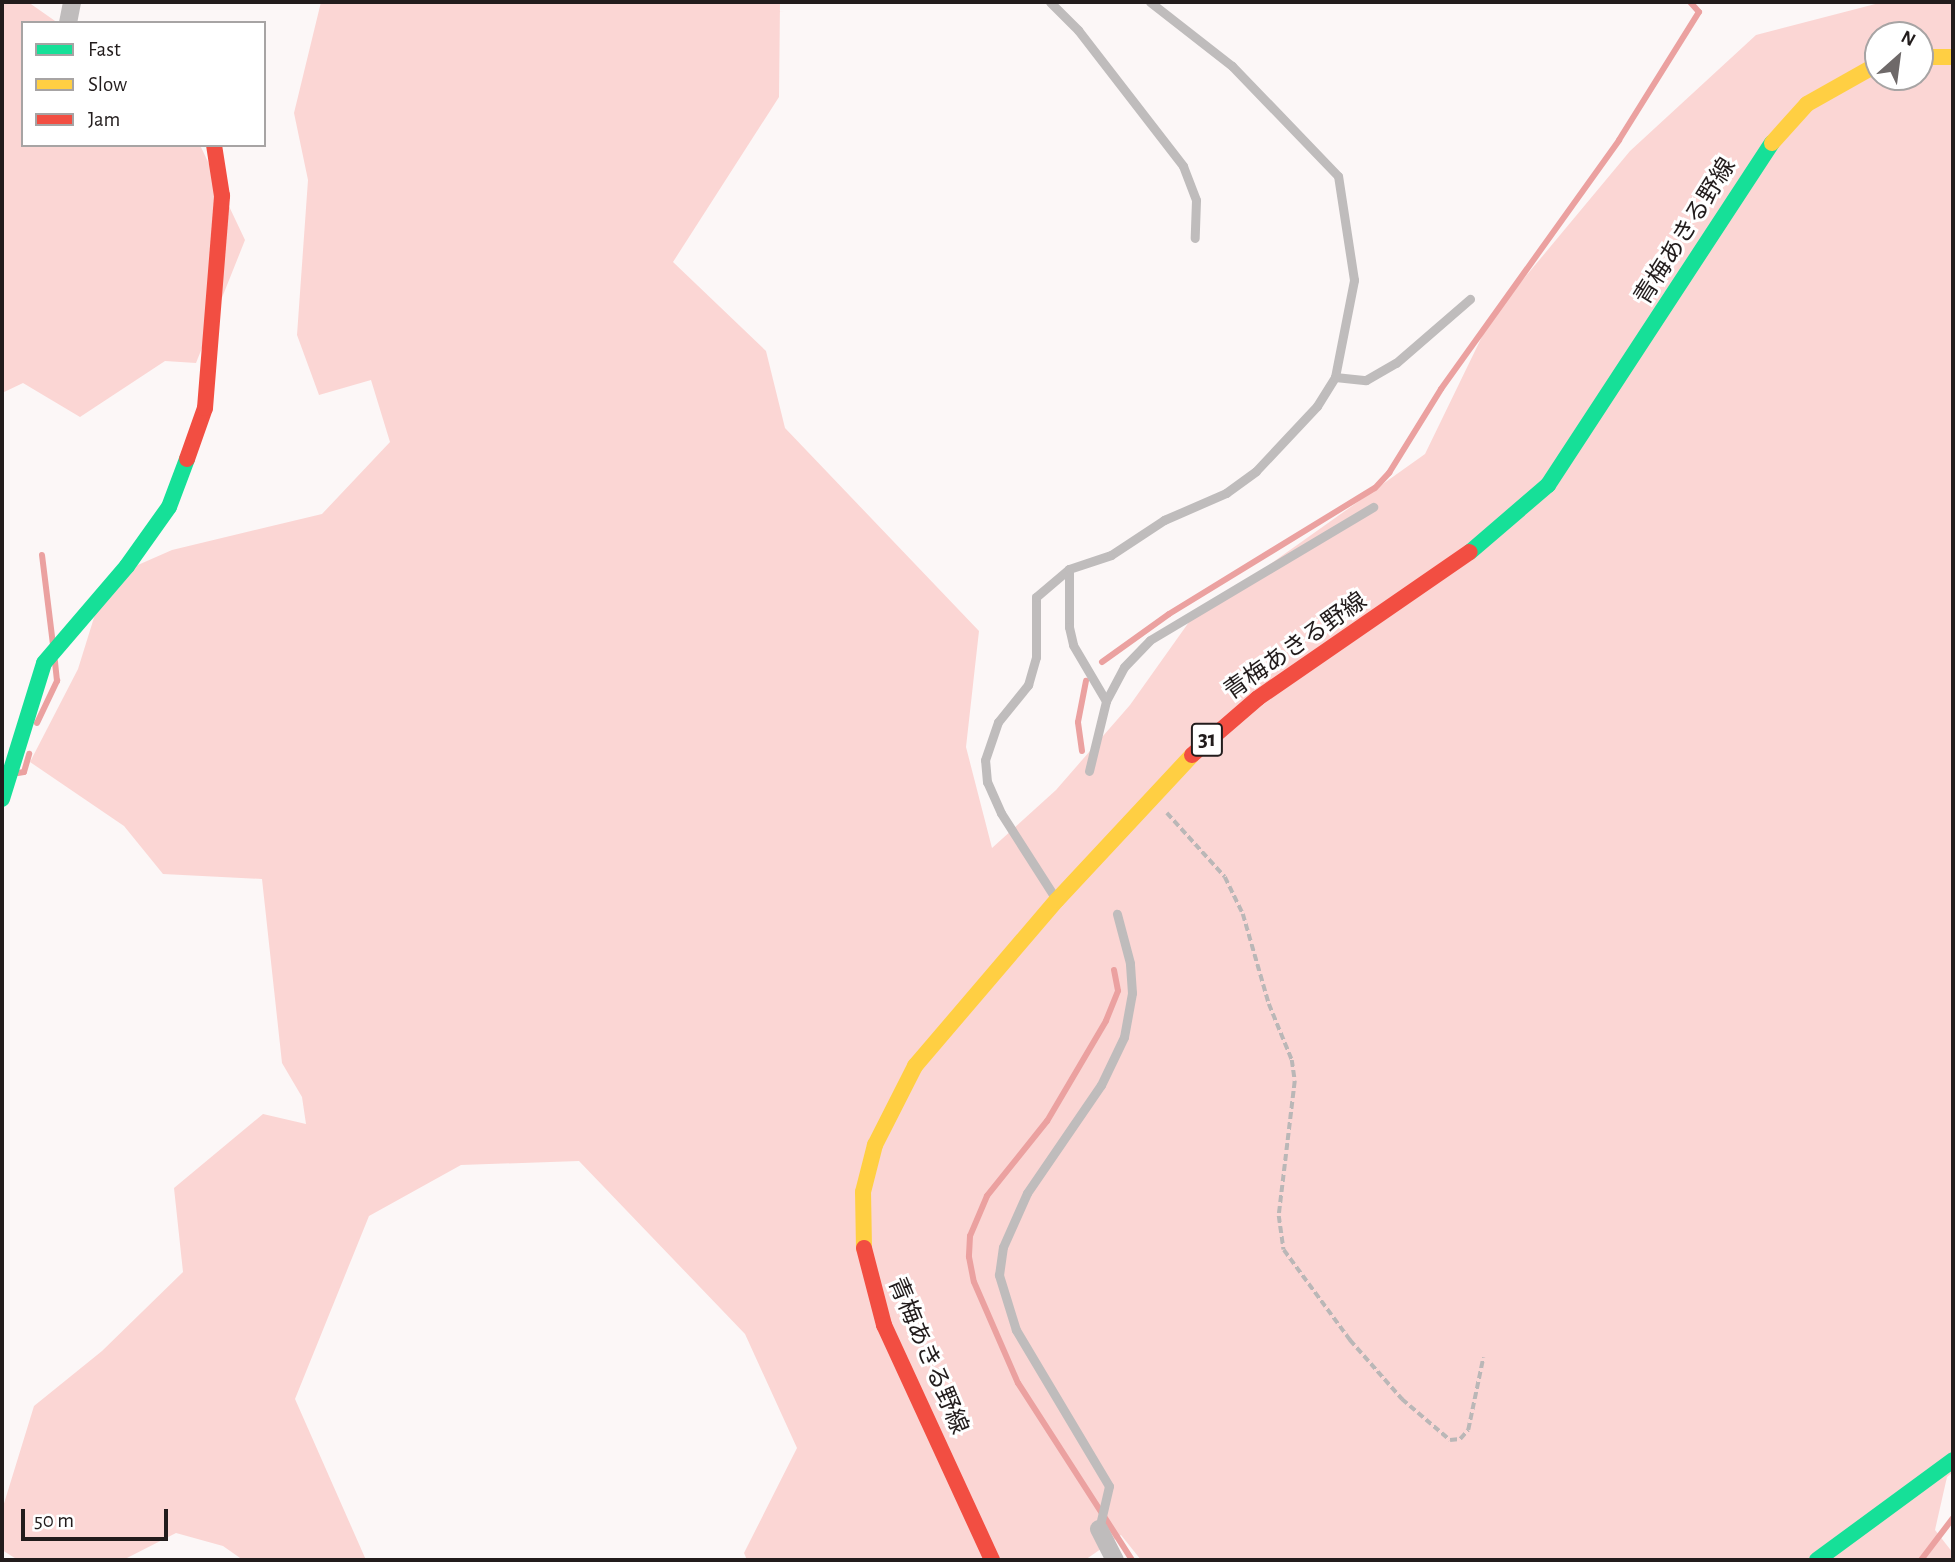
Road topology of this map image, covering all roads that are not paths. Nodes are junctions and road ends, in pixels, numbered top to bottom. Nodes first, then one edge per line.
1 (72, 2) edge
2 (1050, 2) edge
3 (1150, 2) edge
4 (68, 21) edge
5 (1934, 57) edge
6 (1953, 57) edge
7 (1864, 72) edge
8 (214, 147) edge
9 (1195, 238) dead end
10 (1470, 299) dead end
11 (1335, 377) junction
12 (1373, 507) dead end
13 (1069, 569) junction
14 (1106, 701) junction
15 (1088, 771) dead end
16 (2, 796) edge
17 (1057, 900) junction
18 (1117, 914) dead end
19 (1953, 1460) edge
20 (1099, 1527) joint
21 (992, 1560) edge
22 (1115, 1560) edge
23 (1817, 1560) edge

1 - 4 street
2 - 9 lane
3 - 11 lane
5 - 6 main road
7 - 17 main road, 青梅あきる野線 / 31
8 - 16 main road
10 - 11 lane
11 - 13 lane
12 - 14 lane
13 - 14 lane
13 - 17 lane
14 - 15 lane
17 - 21 main road, 青梅あきる野線 / 31
18 - 20 lane
19 - 23 main road
20 - 22 street

